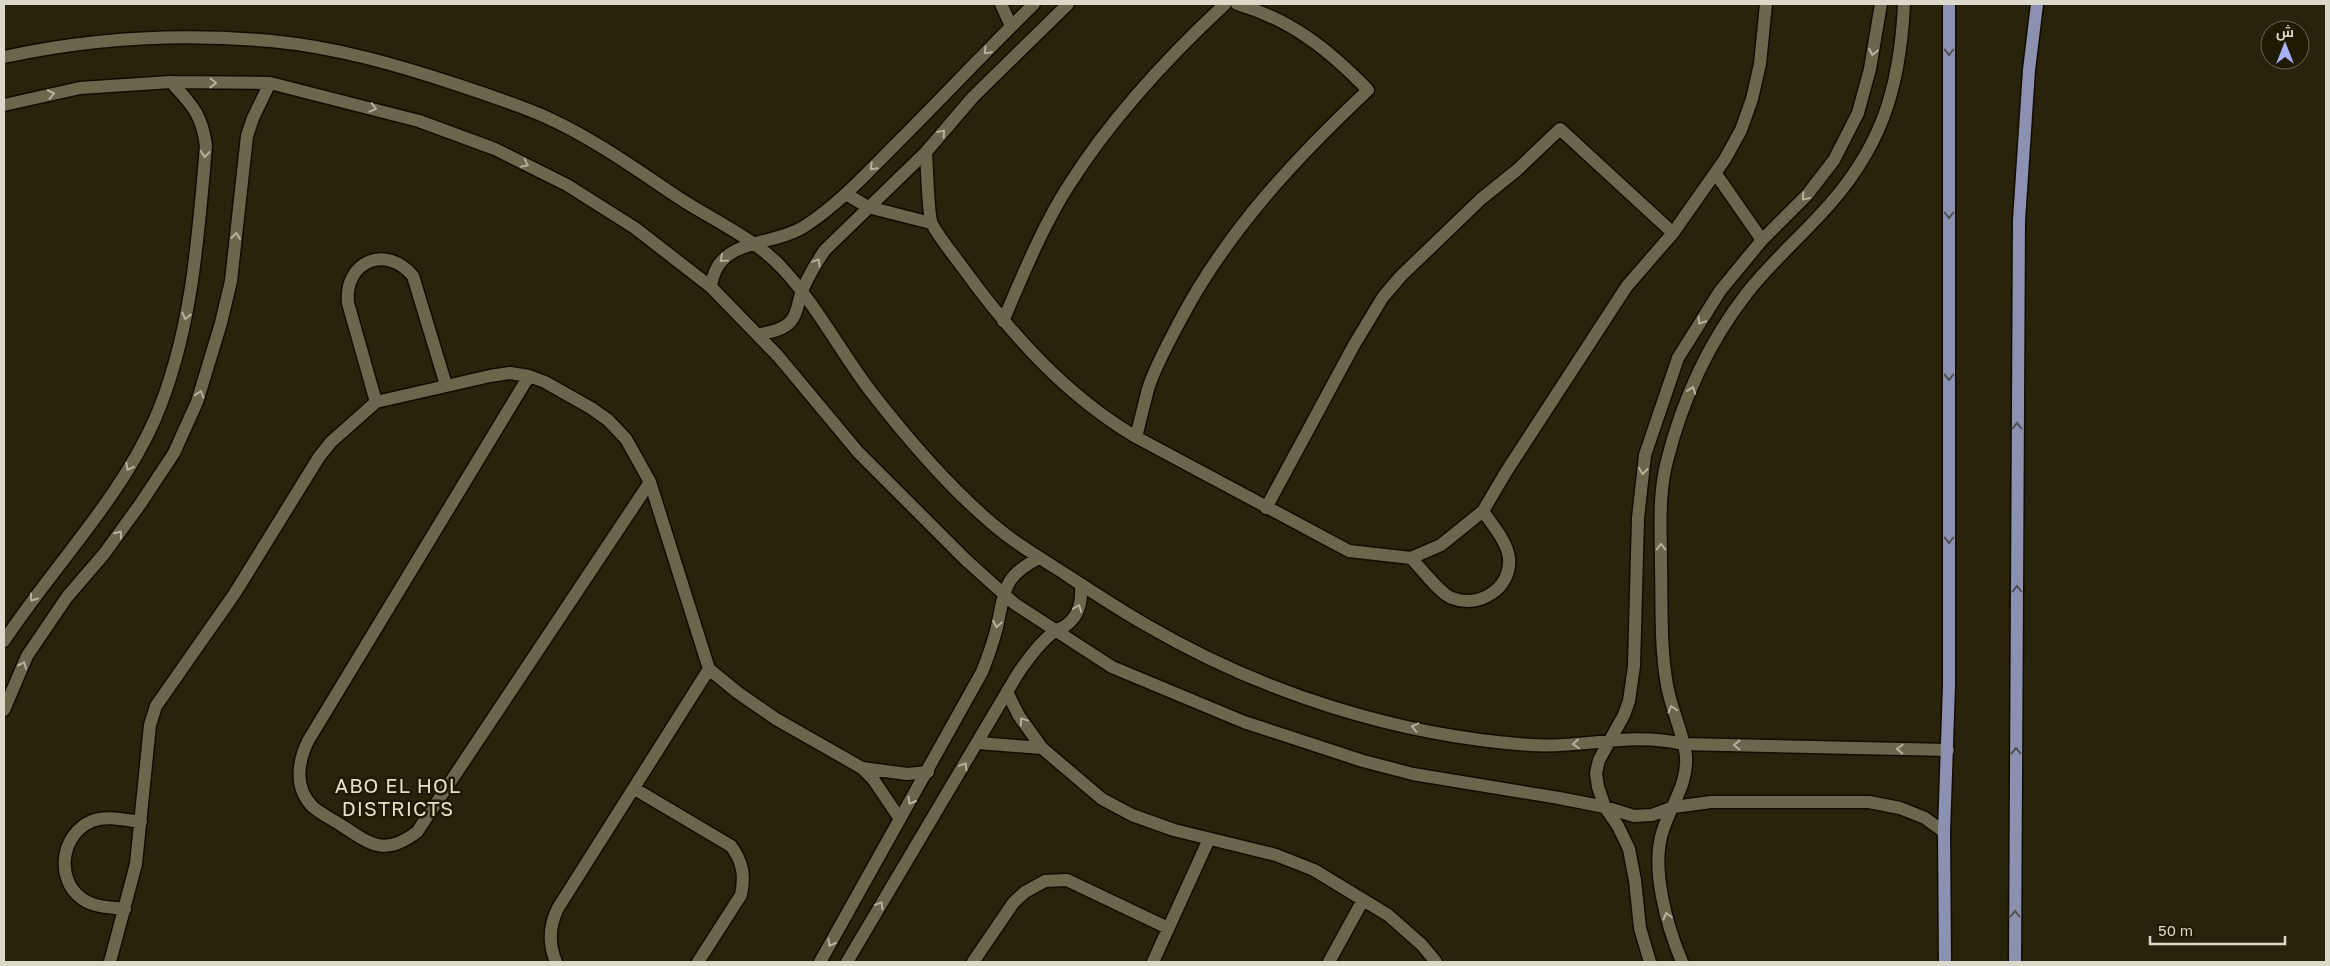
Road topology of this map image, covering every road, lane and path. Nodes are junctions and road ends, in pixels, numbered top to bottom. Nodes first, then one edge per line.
1 (1001, 4) edge
2 (1034, 4) edge
3 (1068, 4) edge
4 (1225, 4) edge
5 (1237, 4) edge
6 (1766, 4) edge
7 (1881, 4) edge
8 (1904, 4) edge
9 (1949, 4) edge
10 (2037, 4) edge
11 (1011, 26) junction
12 (4, 57) edge
13 (171, 82) junction
14 (958, 82) junction
15 (270, 84) junction
16 (973, 97) junction
17 (4, 105) edge
18 (926, 152) junction
19 (1716, 174) junction
20 (846, 194) junction
21 (868, 207) junction
22 (931, 223) junction
23 (1673, 233) junction
24 (1762, 240) junction
25 (752, 244) junction
26 (711, 287) junction
27 (801, 293) junction
28 (1003, 321) junction
29 (758, 335) junction
30 (529, 376) junction
31 (446, 385) junction
32 (376, 402) junction
33 (1136, 437) junction
34 (650, 482) junction
35 (1266, 508) junction
36 (1483, 511) junction
37 (1040, 558) junction
38 (1411, 558) junction
39 (1081, 584) junction
40 (1002, 594) junction
41 (1055, 631) junction
42 (4, 641) edge
43 (709, 669) junction
44 (1007, 692) junction
45 (4, 710) edge
46 (1609, 740) junction
47 (978, 743) junction
48 (1683, 744) junction
49 (1042, 748) junction
50 (1948, 750) junction
51 (862, 768) junction
52 (928, 772) junction
53 (635, 789) junction
54 (1604, 807) junction
55 (1674, 807) junction
56 (900, 819) junction
57 (142, 822) junction
58 (1944, 832) junction
59 (1209, 839) junction
60 (1362, 900) junction
61 (125, 909) junction
62 (1168, 928) junction
63 (112, 962) edge
64 (556, 962) edge
65 (698, 962) edge
66 (820, 962) edge
67 (847, 962) edge
68 (973, 962) edge
69 (1153, 962) edge
70 (1330, 962) edge
71 (1436, 962) edge
72 (1650, 962) edge
73 (1682, 962) edge
74 (1945, 962) edge
75 (2015, 962) edge

1 - 11 street
2 - 11 street
3 - 16 street
4 - 28 street
5 - 33 street
6 - 19 street
7 -> 24 street
48 -> 8 street
9 -> 50 main road
75 -> 10 main road
11 -> 14 street
12 - 25 street
13 -> 15 street
17 -> 13 street
13 -> 42 street
14 - 16 street
14 -> 20 street
15 -> 26 street
45 -> 15 street
18 -> 16 street
18 - 21 street
18 - 22 street
19 - 23 street
19 - 24 street
20 - 21 street
20 - 25 street
21 - 22 street
27 -> 21 street
22 - 28 street
23 - 35 street
23 - 36 street
24 -> 46 street
25 -> 26 street
25 - 27 street
26 - 29 street
27 - 29 street
27 - 37 street
28 - 33 street
29 - 40 street
30 - 31 street
30 - 34 street
30 - 34 street
31 - 32 street
31 - 32 street
32 - 57 street
33 - 35 street
34 - 43 street
35 - 38 street
36 - 38 street
36 - 38 street
37 - 39 street
37 - 40 street
41 -> 39 street
46 -> 39 street
40 - 41 street
40 -> 52 street
41 - 44 street
41 - 54 street
43 - 51 street
43 - 53 street
44 - 47 street
49 -> 44 street
46 - 48 street
46 - 54 street
47 - 49 street
67 -> 47 street
50 -> 48 street
48 - 55 street
49 - 59 street
50 - 58 main road
51 - 52 street
51 - 56 street
52 -> 56 street
53 - 64 street
53 - 65 street
54 - 55 street
54 - 72 street
55 - 58 street
73 -> 55 street
56 -> 66 street
57 - 61 street
57 - 61 street
58 - 74 main road
59 - 60 street
59 - 62 street
60 - 70 street
60 - 71 street
61 - 63 street
62 - 68 street
62 - 69 street

